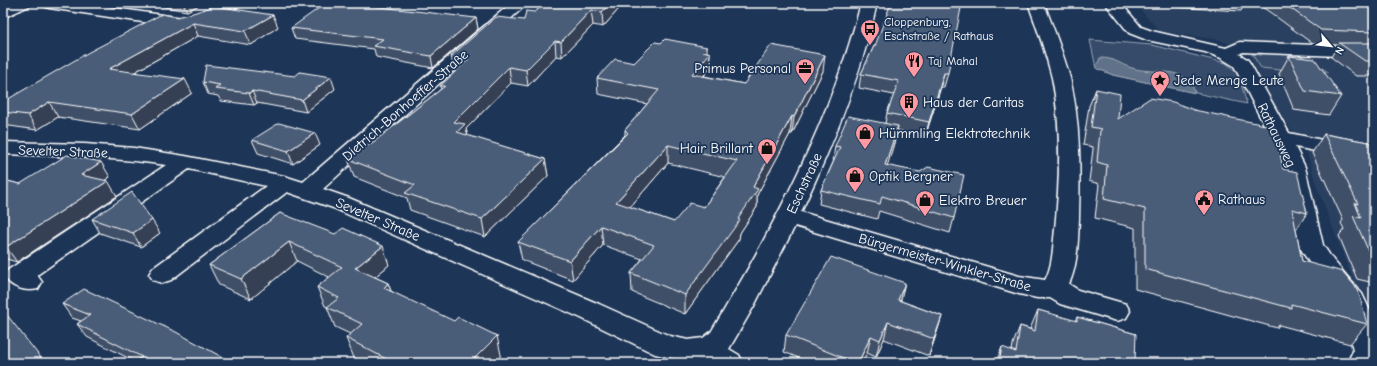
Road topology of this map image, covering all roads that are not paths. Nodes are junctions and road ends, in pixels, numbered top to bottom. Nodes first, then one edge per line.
1 (24, 3) edge
2 (49, 3) edge
3 (233, 3) edge
4 (520, 3) edge
5 (869, 3) edge
6 (1036, 3) edge
7 (1113, 3) edge
8 (3, 13) edge
9 (1369, 52) edge
10 (1227, 54) junction
11 (1281, 138) junction
12 (3, 148) edge
13 (1374, 157) edge
14 (185, 162) junction
15 (284, 183) junction
16 (308, 190) junction
17 (788, 216) junction
18 (162, 274) dead end
19 (16, 281) edge
20 (1053, 287) junction
21 (1117, 311) dead end
22 (720, 355) edge
23 (1361, 363) edge

1 - 8 street
2 - 3 street
4 - 16 street, Dietrich-Bonhoeffer-Straße
5 - 17 street, Eschstraße
6 - 20 street
7 - 10 street, Rathausweg
9 - 10 street
10 - 11 street, Rathausweg
11 - 13 street
11 - 23 street, Rathausweg
12 - 14 street, Sevelter Straße
14 - 15 street, Sevelter Straße
14 - 19 street
15 - 16 street, Sevelter Straße
15 - 18 street
16 - 22 street, Sevelter Straße
17 - 20 street, Bürgermeister-Winkler-Straße
17 - 22 street, Eschstraße
20 - 21 street

